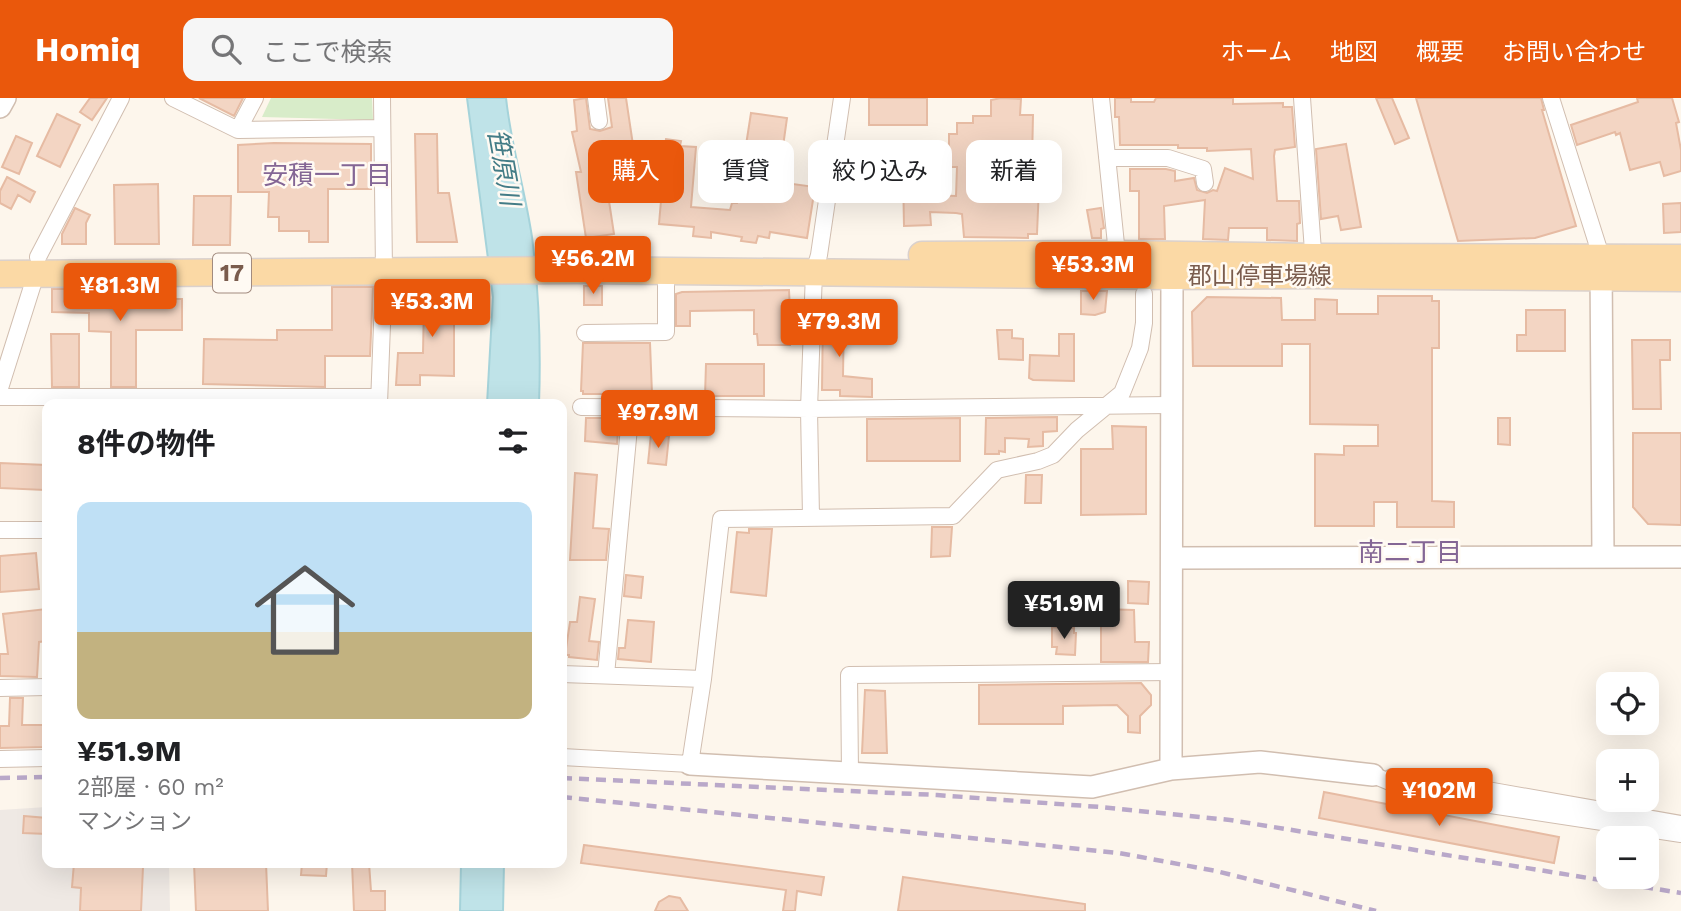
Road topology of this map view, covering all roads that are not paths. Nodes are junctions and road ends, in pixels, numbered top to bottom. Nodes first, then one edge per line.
1 (5, 98) edge
2 (121, 98) edge
3 (173, 98) edge
4 (255, 98) edge
5 (382, 98) edge
6 (596, 98) edge
7 (842, 98) edge
8 (1101, 98) edge
9 (1302, 98) edge
10 (1551, 98) edge
11 (0, 107) edge
12 (600, 121) dead end
13 (382, 128) junction
14 (238, 130) junction
15 (1107, 158) junction
16 (1205, 183) dead end
17 (1117, 254) junction
18 (0, 258) edge
19 (1681, 258) edge
20 (577, 264) junction
21 (817, 264) junction
22 (37, 265) junction
23 (383, 265) junction
24 (1314, 266) junction
25 (1600, 267) junction
26 (667, 271) junction
27 (0, 274) edge
28 (1172, 276) junction
29 (1681, 278) edge
30 (1144, 294) dead end
31 (585, 333) dead end
32 (0, 388) edge
33 (0, 397) edge
34 (62, 399) edge
35 (379, 399) edge
36 (1170, 405) junction
37 (631, 406) junction
38 (1105, 406) junction
39 (581, 407) dead end
40 (808, 409) junction
41 (811, 517) junction
42 (0, 530) edge
43 (42, 530) edge
44 (1603, 557) junction
45 (1681, 557) edge
46 (1173, 558) junction
47 (1171, 672) junction
48 (567, 674) edge
49 (606, 675) junction
50 (703, 679) junction
51 (42, 687) edge
52 (0, 688) edge
53 (567, 757) edge
54 (42, 758) edge
55 (0, 759) edge
56 (690, 764) junction
57 (1171, 769) junction
58 (850, 772) junction
59 (1373, 775) junction
60 (1681, 824) edge
61 (1681, 834) edge

1 - 11 street
2 - 22 street
3 - 14 street
4 - 14 street
5 - 13 street
6 - 12 street
7 - 21 street
8 - 15 street
9 - 24 street
10 - 25 street
13 - 14 street
13 - 23 street
15 - 16 street
15 - 17 street
17 - 21 main road, 郡山停車場線 / 17
17 - 24 main road, 郡山停車場線 / 17
18 - 22 main road, 郡山停車場線 / 17
19 - 25 main road, 郡山停車場線 / 17
20 - 21 main road, 郡山停車場線 / 17
20 - 23 main road, 郡山停車場線 / 17
20 - 26 main road, 郡山停車場線 / 17
21 - 26 main road, 郡山停車場線 / 17
21 - 28 main road, 郡山停車場線 / 17
21 - 40 street
22 - 23 main road, 郡山停車場線 / 17
22 - 27 main road, 郡山停車場線 / 17
22 - 32 street
23 - 35 street
24 - 25 main road, 郡山停車場線 / 17
24 - 28 main road, 郡山停車場線 / 17
25 - 29 main road, 郡山停車場線 / 17
25 - 44 street
26 - 31 street
28 - 36 street
30 - 38 street
33 - 34 street
36 - 38 street
36 - 46 street
37 - 39 street
37 - 40 street
37 - 49 street
38 - 40 street
38 - 41 street
40 - 41 street
41 - 50 street
42 - 43 street
44 - 45 street
44 - 46 street
46 - 47 street
47 - 57 street
47 - 58 street
48 - 49 street
49 - 50 street
50 - 56 street
51 - 52 street
53 - 56 street
54 - 55 street
56 - 58 street
57 - 58 street
57 - 59 street
59 - 60 street
59 - 61 street

